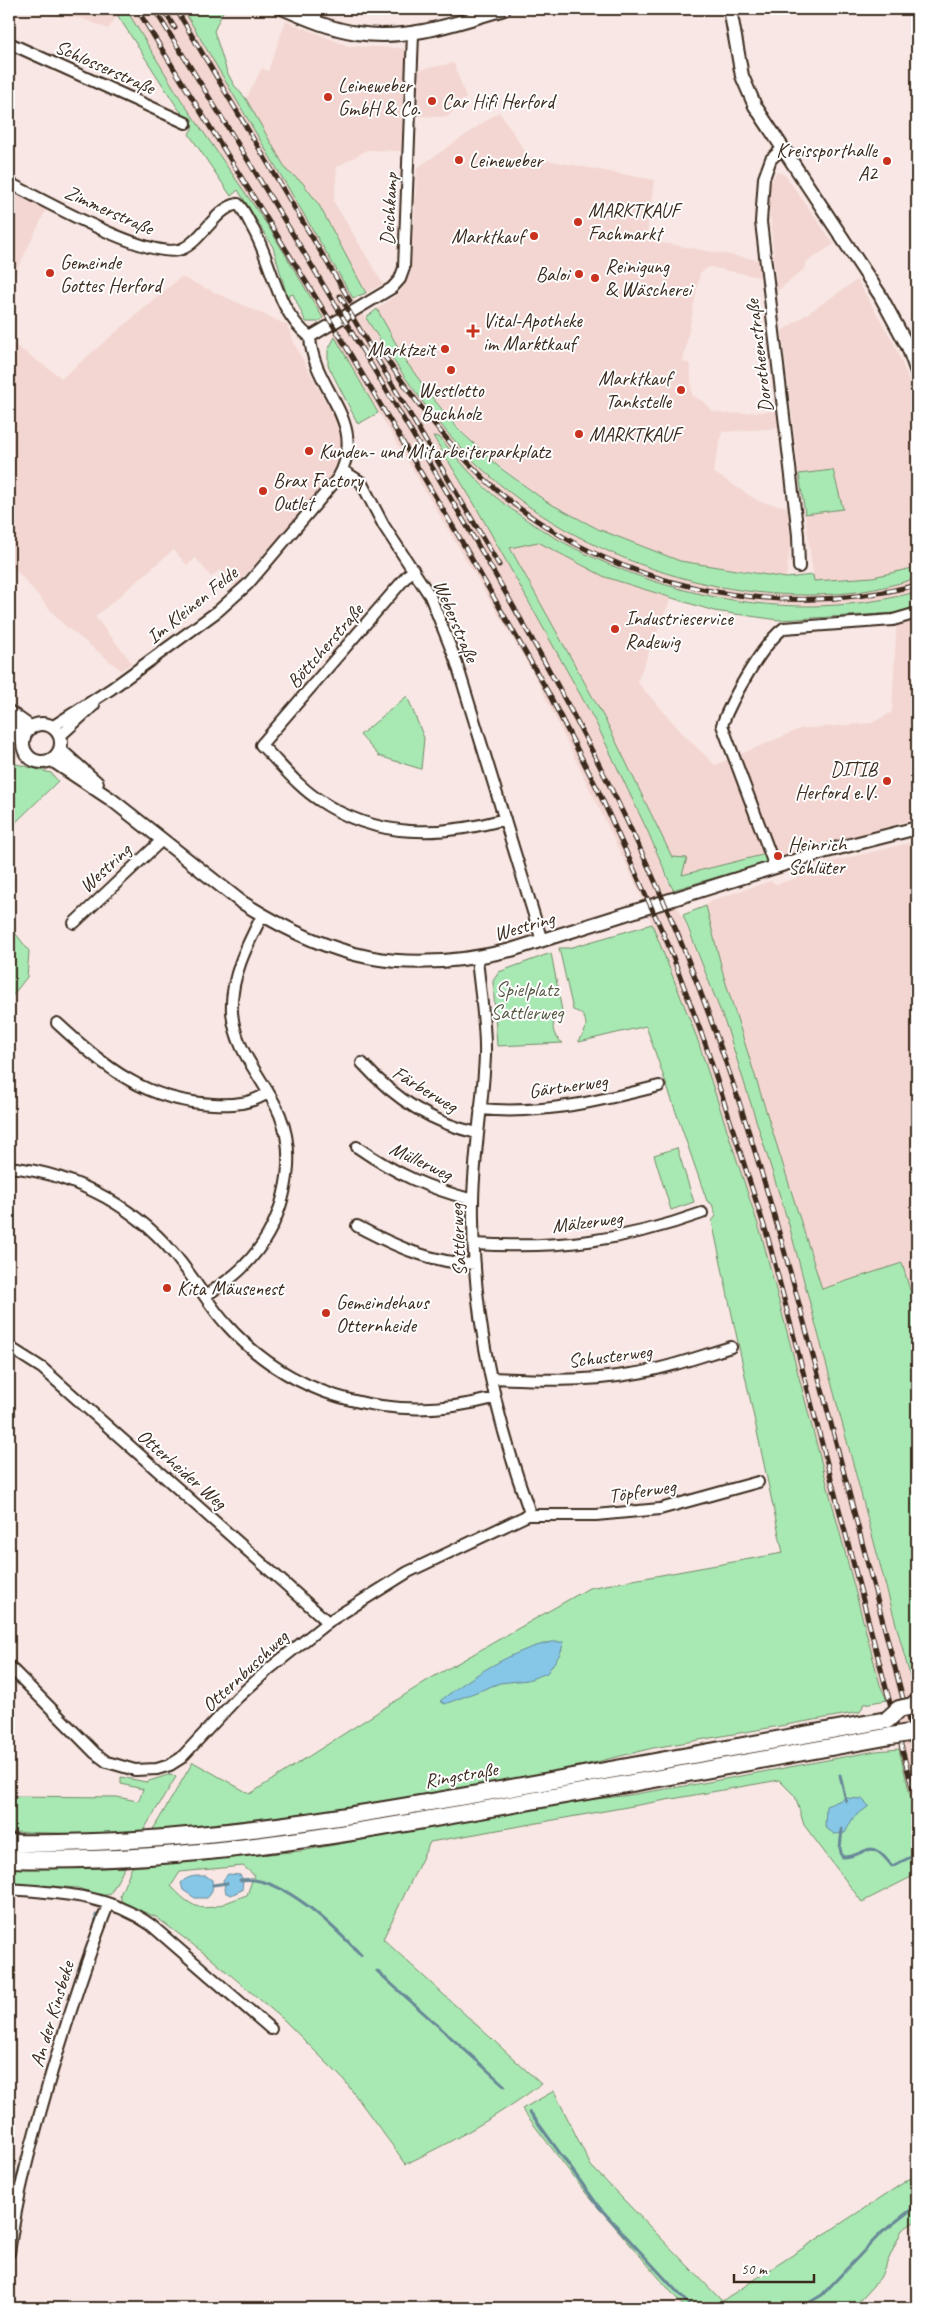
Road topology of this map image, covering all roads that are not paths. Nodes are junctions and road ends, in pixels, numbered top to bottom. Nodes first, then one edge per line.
1 (284, 9) edge
2 (317, 9) edge
3 (504, 9) edge
4 (730, 9) edge
5 (315, 22) junction
6 (413, 34) junction
7 (9, 43) edge
8 (186, 123) dead end
9 (783, 148) junction
10 (9, 183) edge
11 (310, 337) junction
12 (917, 372) edge
13 (342, 470) junction
14 (798, 567) dead end
15 (414, 569) junction
16 (917, 613) edge
17 (9, 712) edge
18 (9, 724) edge
19 (30, 728) junction
20 (56, 732) junction
21 (23, 739) junction
22 (56, 755) junction
23 (505, 819) junction
24 (917, 828) edge
25 (161, 841) junction
26 (775, 867) junction
27 (262, 916) junction
28 (74, 923) dead end
29 (542, 941) junction
30 (476, 958) junction
31 (57, 1023) dead end
32 (362, 1063) dead end
33 (659, 1086) dead end
34 (268, 1093) junction
35 (480, 1109) junction
36 (477, 1133) junction
37 (357, 1147) dead end
38 (9, 1167) edge
39 (473, 1200) junction
40 (702, 1213) dead end
41 (357, 1226) dead end
42 (474, 1244) junction
43 (475, 1264) junction
44 (205, 1296) junction
45 (9, 1347) edge
46 (731, 1347) dead end
47 (490, 1378) junction
48 (494, 1398) junction
49 (758, 1482) dead end
50 (528, 1515) junction
51 (328, 1622) junction
52 (9, 1666) edge
53 (917, 1705) edge
54 (917, 1714) edge
55 (887, 1720) junction
56 (916, 1733) edge
57 (9, 1843) edge
58 (9, 1859) edge
59 (9, 1889) edge
60 (108, 1904) junction
61 (271, 2029) dead end
62 (9, 2253) edge

1 - 5 street
2 - 5 street
3 - 6 street
4 - 9 street
5 - 6 street
6 - 11 street, Deichkamp
7 - 8 street, Schlosserstraße
9 - 12 street
9 - 14 street, Dorotheenstraße
10 - 11 street, Zimmerstraße
11 - 13 street
13 - 15 street, Weberstraße
13 - 20 street, Im Kleinen Felde
15 - 23 street, Weberstraße
15 - 23 street, Böttcherstraße
16 - 26 street
17 - 19 street
18 - 21 street
19 - 20 street
19 - 21 street
20 - 22 street
21 - 22 street
22 - 25 street, Westring
23 - 29 street, Weberstraße
24 - 26 street, Westring
25 - 27 street, Westring
25 - 28 street, Westring
26 - 29 street, Westring
27 - 30 street, Westring
27 - 34 street
29 - 30 street, Westring
30 - 35 street, Sattlerweg
31 - 34 street
32 - 36 street, Färberweg
33 - 35 street, Gärtnerweg
34 - 44 street
35 - 36 street, Sattlerweg
36 - 39 street, Sattlerweg
37 - 39 street, Müllerweg
38 - 44 street
39 - 42 street, Sattlerweg
40 - 42 street, Mälzerweg
41 - 43 street
42 - 43 street, Sattlerweg
43 - 47 street, Sattlerweg
44 - 48 street
45 - 51 street, Otterheider Weg
46 - 47 street, Schusterweg
47 - 48 street, Sattlerweg
48 - 50 street, Sattlerweg
49 - 50 street, Töpferweg
50 - 51 street, Otternbuschweg
51 - 52 street, Otternbuschweg
53 - 55 highway, bridge
54 - 55 highway, Ringstraße
55 - 57 highway, Ringstraße
56 - 58 highway, Ringstraße, bridge
59 - 60 street
60 - 61 street
60 - 62 street, An der Kinsbeke

